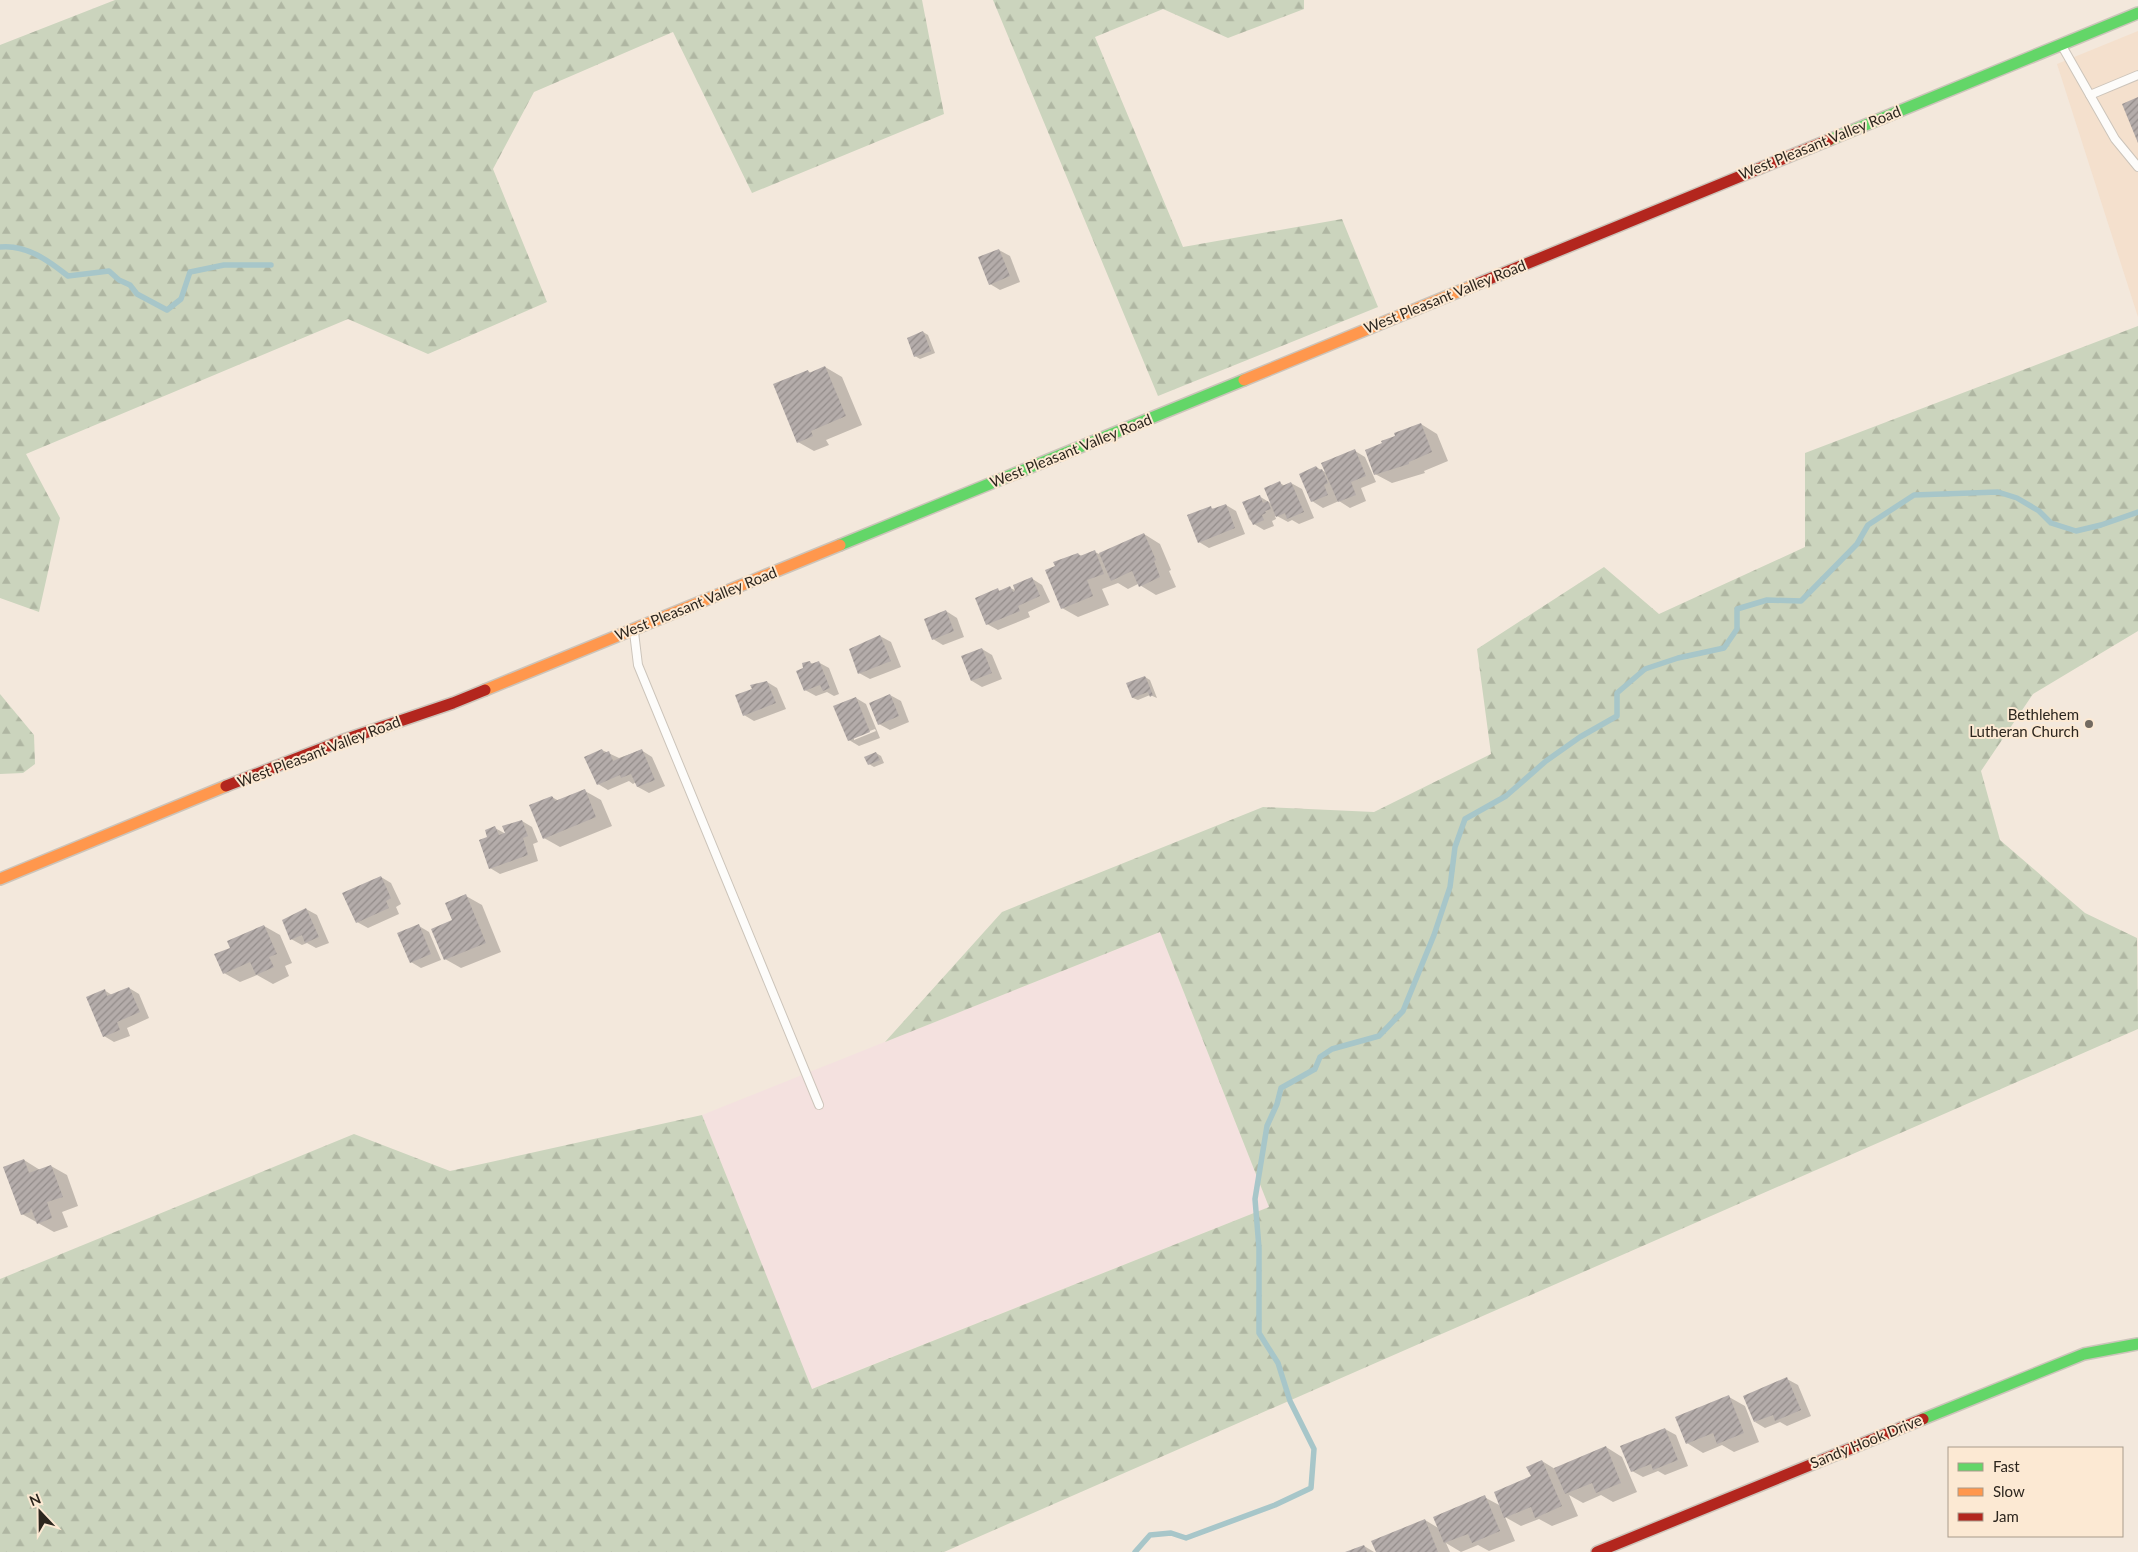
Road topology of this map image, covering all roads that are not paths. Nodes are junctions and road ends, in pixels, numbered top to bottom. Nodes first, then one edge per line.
1 (2138, 13) edge
2 (2061, 44) junction
3 (2138, 75) edge
4 (2090, 95) junction
5 (2138, 167) edge
6 (634, 630) junction
7 (0, 879) edge
8 (819, 1105) dead end
9 (2138, 1344) edge
10 (1597, 1552) edge

1 - 2 main road, West Pleasant Valley Road
2 - 4 lane
2 - 6 main road, West Pleasant Valley Road
3 - 4 lane
4 - 5 lane
6 - 7 main road, West Pleasant Valley Road
6 - 8 lane
9 - 10 main road, Sandy Hook Drive

